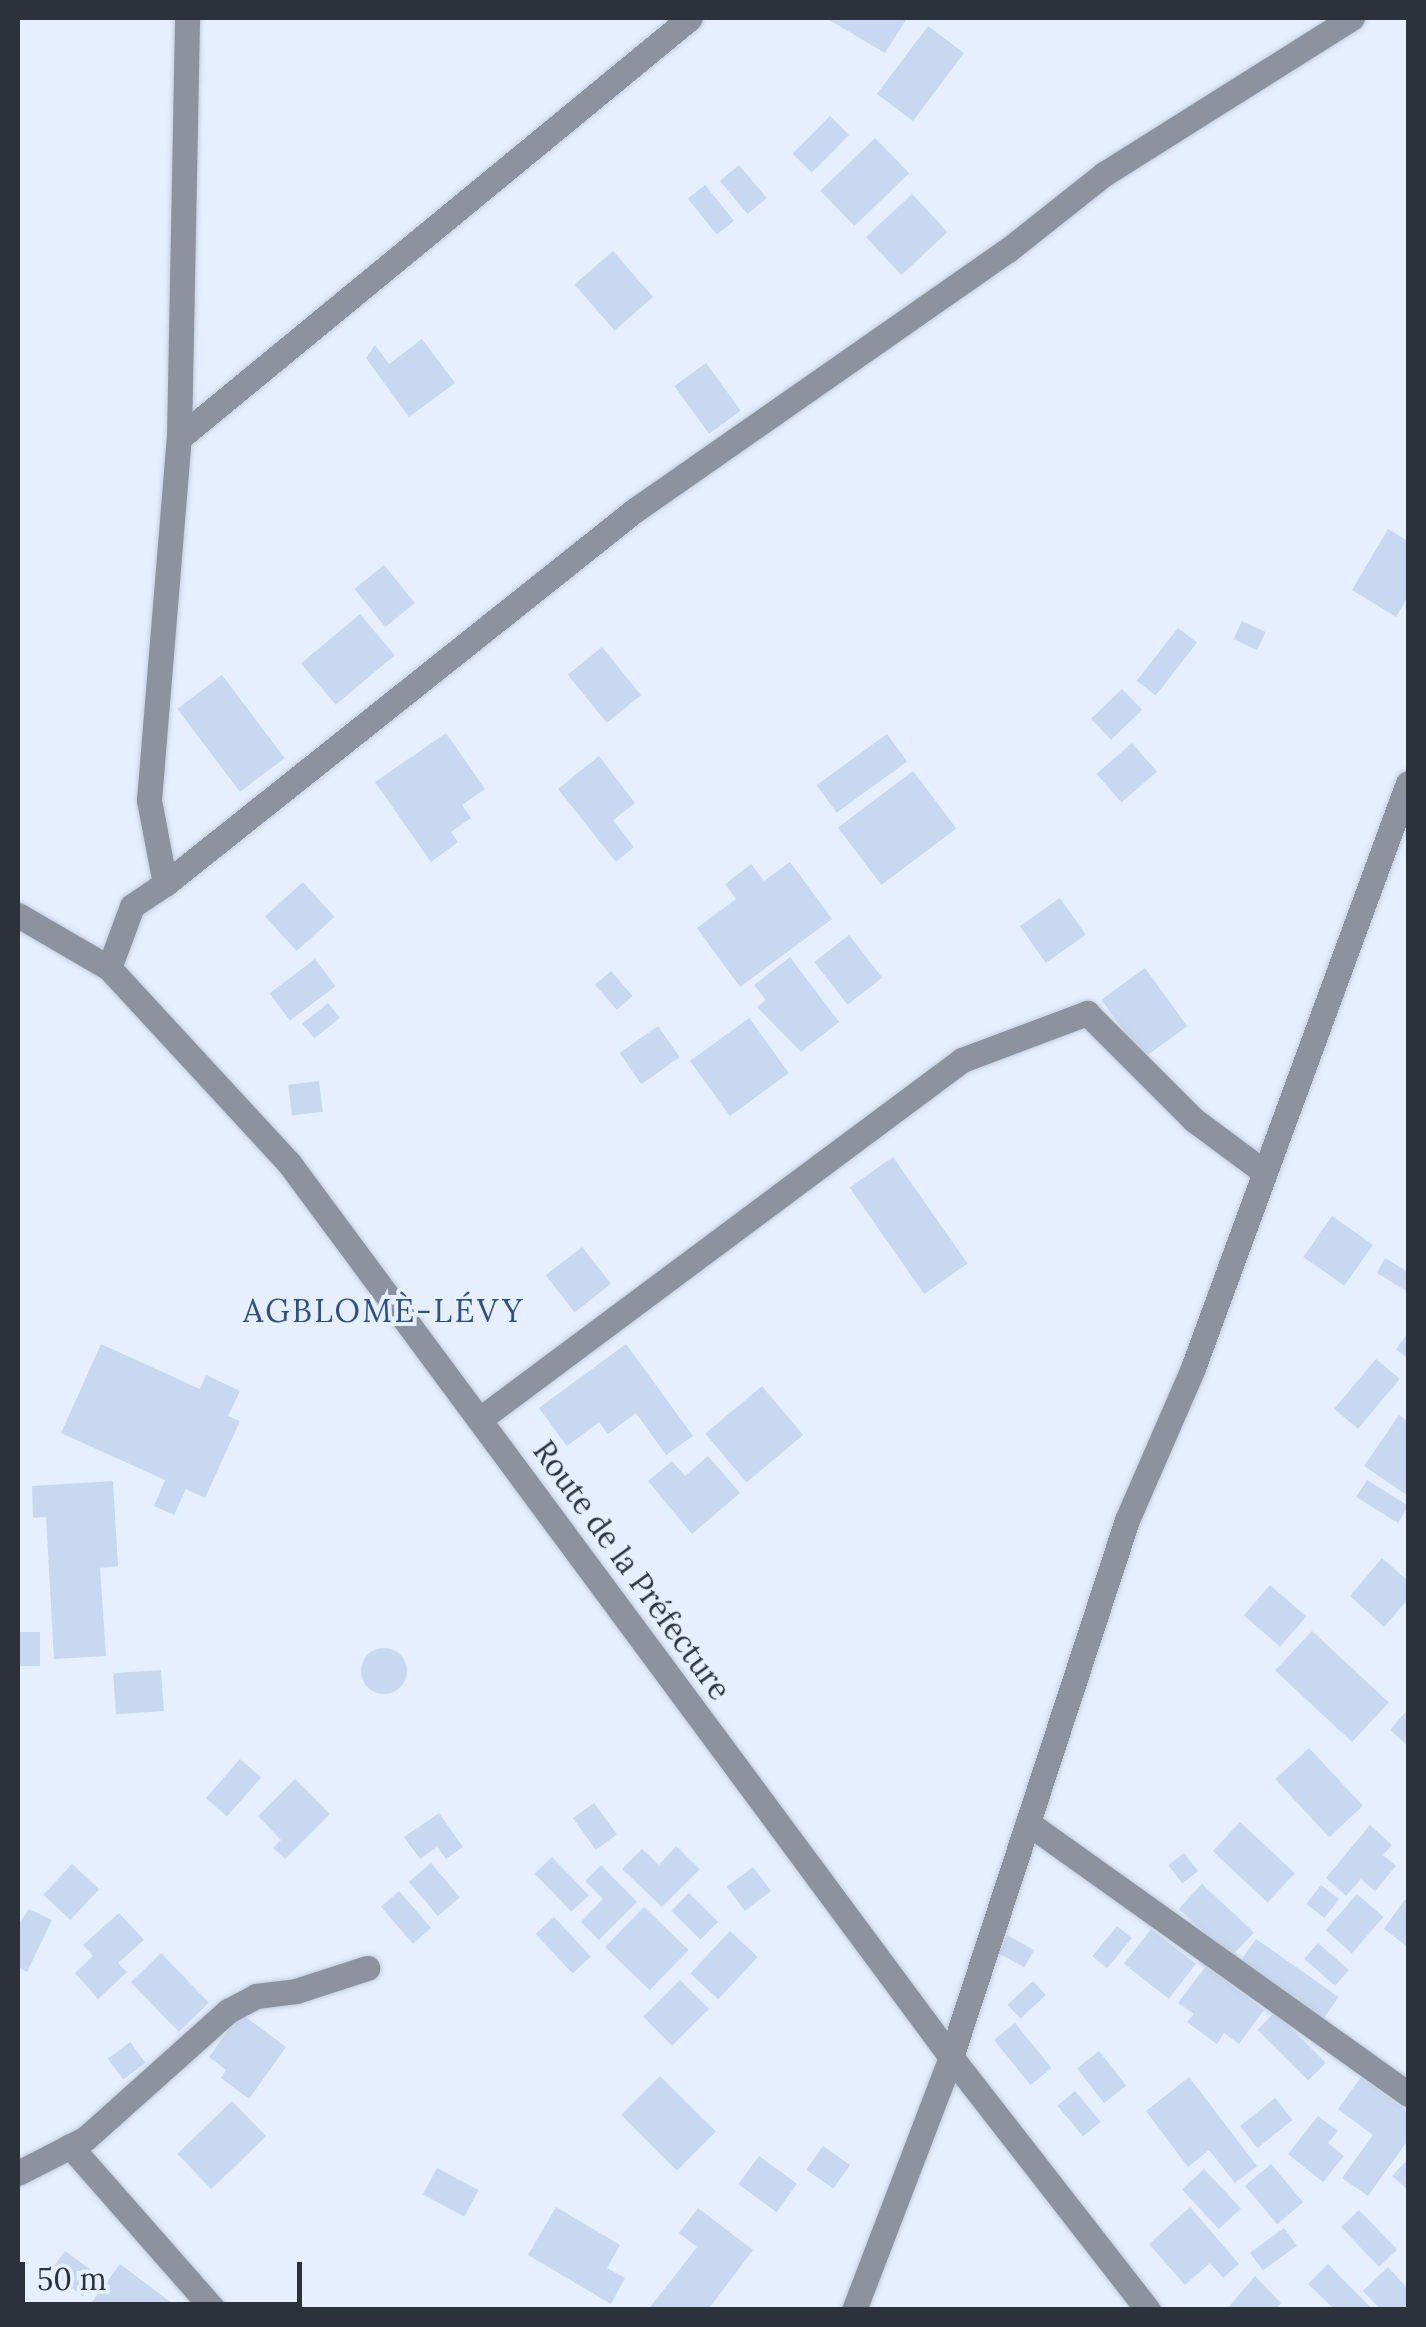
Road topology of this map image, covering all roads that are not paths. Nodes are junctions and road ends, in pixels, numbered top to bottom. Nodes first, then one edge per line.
1 (187, 18) edge
2 (690, 18) edge
3 (1352, 18) edge
4 (179, 438) junction
5 (1408, 783) edge
6 (164, 884) junction
7 (18, 916) edge
8 (109, 968) junction
9 (1264, 1172) junction
10 (480, 1419) junction
11 (1028, 1822) junction
12 (367, 1968) dead end
13 (952, 2057) junction
14 (1408, 2094) edge
15 (70, 2146) junction
16 (18, 2174) edge
17 (214, 2310) edge
18 (854, 2310) edge
19 (1148, 2310) edge

1 - 4 street
2 - 4 street
3 - 6 street
4 - 6 street
5 - 9 street
6 - 8 street
7 - 8 street, Route de la Préfecture
8 - 10 street, Route de la Préfecture
9 - 10 street
9 - 11 street
10 - 13 street, Route de la Préfecture
11 - 13 street
11 - 14 street
12 - 15 street
13 - 18 street
13 - 19 street, Route de la Préfecture
15 - 16 street
15 - 17 street

